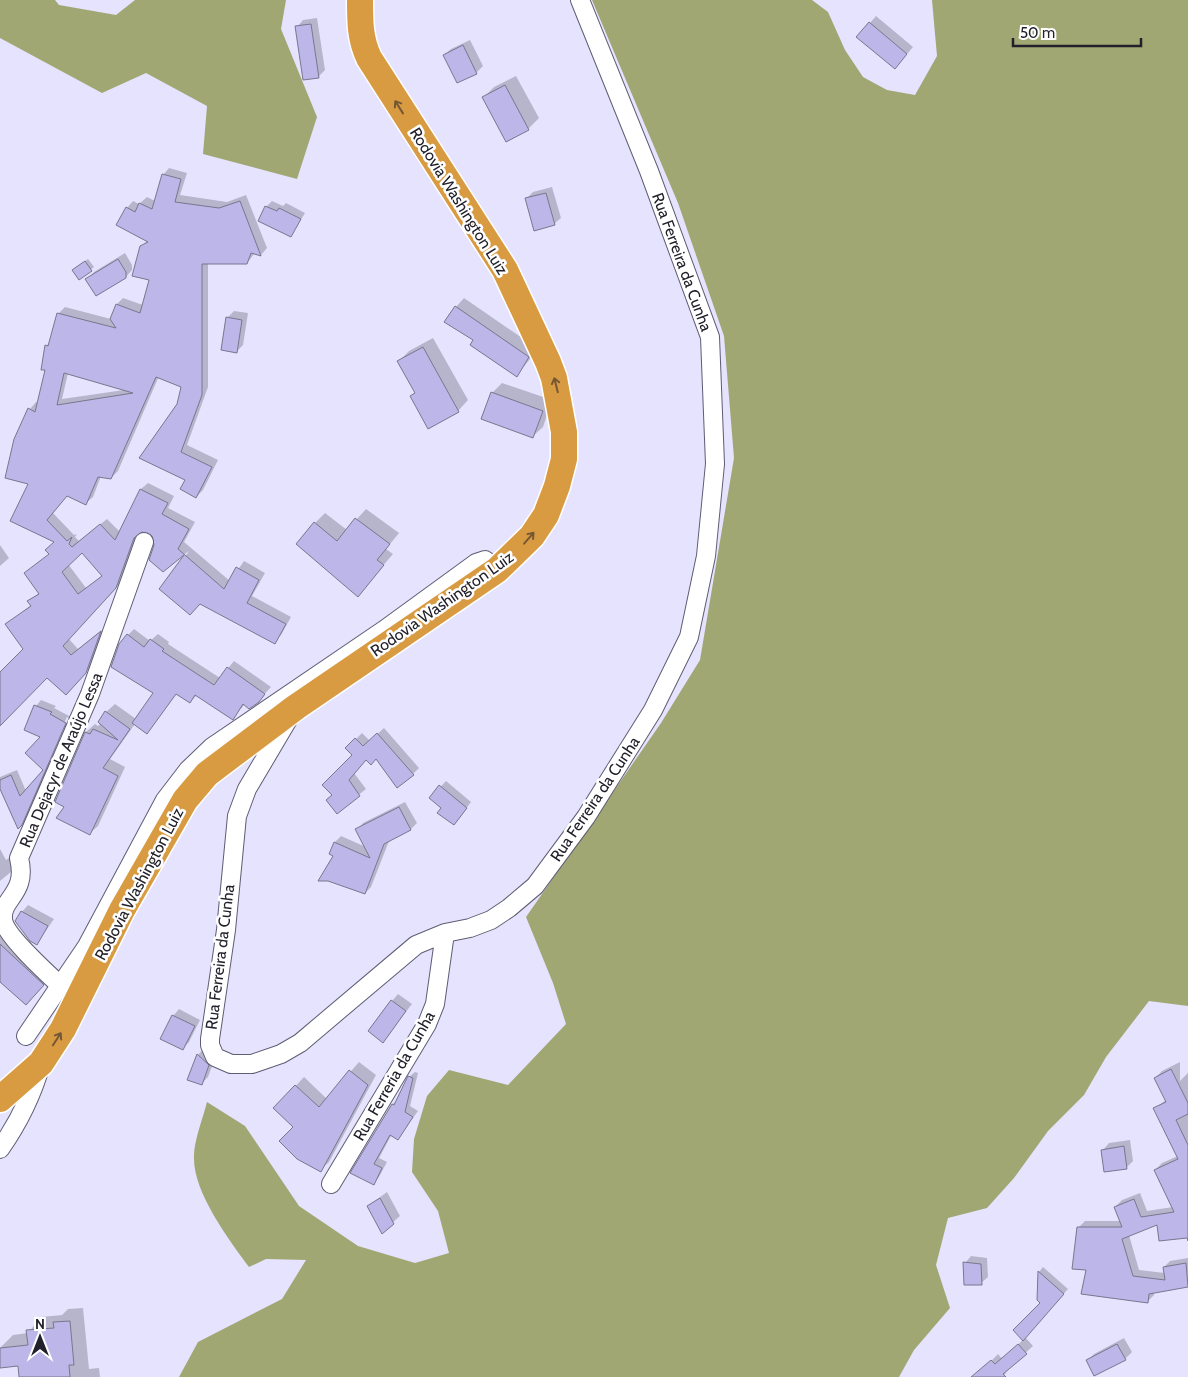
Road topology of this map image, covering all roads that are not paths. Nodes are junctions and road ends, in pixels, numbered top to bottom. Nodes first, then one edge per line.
1 (360, 0) edge
2 (580, 0) edge
3 (144, 542) dead end
4 (388, 635) junction
5 (296, 707) junction
6 (445, 933) junction
7 (95, 950) junction
8 (62, 987) junction
9 (26, 1036) dead end
10 (34, 1070) junction
11 (0, 1099) edge
12 (0, 1149) edge
13 (331, 1184) dead end

4 -> 1 highway, Rodovia Washington Luiz
2 - 6 street, Rua Ferreira da Cunha
3 - 8 street, Rua Dejacyr de Araújo Lessa
4 - 5 highway, Rodovia Washington Luiz
4 - 7 street
5 - 6 street, Rua Ferreira da Cunha
5 - 7 highway, Rodovia Washington Luiz
6 - 13 street, Rua Ferreria da Cunha
7 - 8 street
10 -> 7 highway, Rodovia Washington Luiz
8 - 9 street
10 - 11 highway, Rodovia Washington Luiz
10 - 12 street

